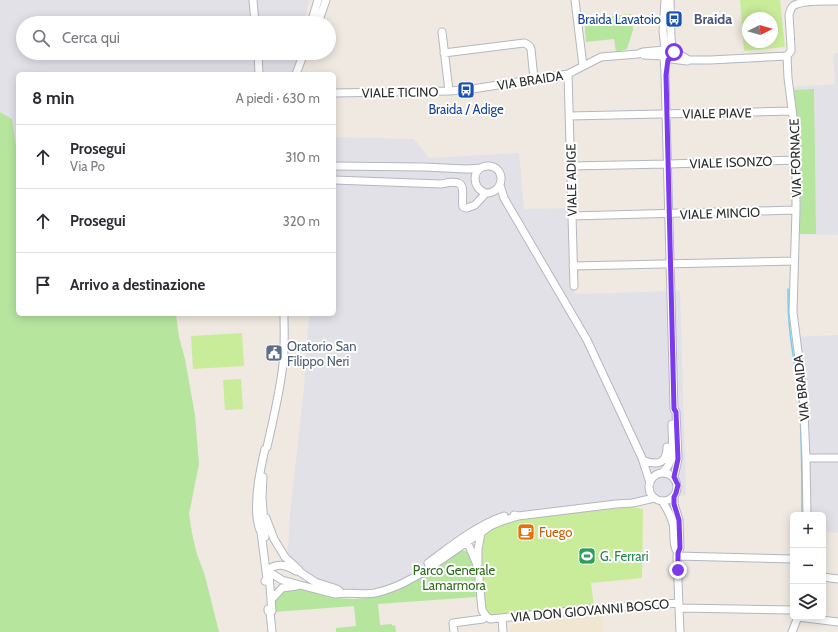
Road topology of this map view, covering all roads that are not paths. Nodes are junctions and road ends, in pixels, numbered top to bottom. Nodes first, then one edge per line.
1 (253, 0) edge
2 (318, 0) edge
3 (326, 0) edge
4 (575, 0) edge
5 (666, 0) edge
6 (670, 0) edge
7 (838, 1) edge
8 (254, 16) edge
9 (313, 16) edge
10 (320, 16) edge
11 (442, 32) dead end
12 (444, 53) junction
13 (668, 54) junction
14 (787, 56) junction
15 (258, 60) edge
16 (301, 60) edge
17 (583, 66) junction
18 (259, 72) edge
19 (297, 72) edge
20 (568, 74) junction
21 (534, 79) junction
22 (466, 90) joint
23 (449, 92) junction
24 (336, 93) edge
25 (792, 111) junction
26 (666, 114) junction
27 (569, 116) junction
28 (797, 160) junction
29 (668, 164) junction
30 (336, 166) edge
31 (570, 166) junction
32 (481, 168) junction
33 (466, 169) junction
34 (475, 177) junction
35 (336, 180) edge
36 (500, 185) junction
37 (477, 187) junction
38 (489, 192) junction
39 (504, 198) junction
40 (475, 204) junction
41 (796, 210) junction
42 (669, 214) junction
43 (571, 216) junction
44 (794, 261) junction
45 (670, 264) junction
46 (573, 266) junction
47 (574, 286) dead end
48 (284, 316) edge
49 (674, 409) junction
50 (672, 420) junction
51 (267, 447) junction
52 (806, 458) junction
53 (838, 458) edge
54 (644, 460) junction
55 (660, 473) junction
56 (674, 477) junction
57 (649, 485) junction
58 (674, 497) junction
59 (658, 499) junction
60 (616, 504) junction
61 (263, 511) junction
62 (807, 512) edge
63 (518, 516) junction
64 (489, 521) junction
65 (259, 528) junction
66 (481, 533) junction
67 (469, 539) junction
68 (478, 549) junction
69 (442, 553) junction
70 (678, 555) junction
71 (790, 559) edge
72 (478, 568) junction
73 (268, 570) junction
74 (300, 572) junction
75 (826, 577) edge
76 (838, 579) edge
77 (407, 580) junction
78 (265, 581) junction
79 (300, 585) junction
80 (342, 593) junction
81 (271, 600) junction
82 (679, 605) junction
83 (790, 610) edge
84 (270, 612) junction
85 (486, 616) junction
86 (502, 618) junction
87 (797, 620) edge
88 (822, 620) edge
89 (838, 622) edge
90 (272, 632) edge
91 (454, 632) edge
92 (504, 632) edge
93 (680, 632) edge
94 (792, 632) edge

1 - 8 street
2 - 9 street
3 - 10 street
4 - 17 street
5 - 13 street
6 - 13 street
7 - 14 street, VIA FORNACE
11 - 12 street
12 - 21 street
12 - 23 street
13 - 14 street, VIA BRAIDA
13 - 17 street, VIA BRAIDA
13 - 26 street
14 - 25 street, VIA FORNACE
15 - 18 street
16 - 19 street
17 - 20 street, VIA BRAIDA
20 - 21 street, VIA BRAIDA
20 - 27 street, VIALE ADIGE
21 - 22 street, VIA BRAIDA
22 - 23 street, VIALE TICINO
23 - 24 street, VIALE TICINO
25 - 26 street, VIALE PIAVE
25 - 28 street, VIA FORNACE
26 - 27 street, VIALE PIAVE
26 - 29 street
27 - 31 street, VIALE ADIGE
28 - 29 street, VIALE ISONZO
28 - 41 street, VIA FORNACE
29 - 31 street, VIALE ISONZO
29 - 42 street
30 - 33 street
31 - 43 street, VIALE ADIGE
32 - 33 street
32 - 34 street
32 - 36 street
33 - 34 street
34 - 37 street
35 - 40 street
36 - 38 street
36 - 39 street
37 - 38 street
37 - 40 street
38 - 39 street
38 - 40 street
39 - 54 street
41 - 42 street, VIALE MINCIO
41 - 44 street, VIA FORNACE
42 - 43 street, VIALE MINCIO
42 - 45 street
43 - 46 street, VIALE ADIGE
44 - 45 street
44 - 52 street, VIA BRAIDA
45 - 46 street
45 - 49 street
46 - 47 street, VIALE ADIGE
48 - 51 street
49 - 50 street
49 - 56 street
50 - 54 street
50 - 55 street
51 - 61 street
51 - 65 street
52 - 53 street
52 - 62 street, VIA BRAIDA
54 - 55 street
54 - 57 street
55 - 56 street
55 - 57 street
56 - 58 street
57 - 59 street
57 - 60 street
58 - 59 street
58 - 70 street
59 - 60 street
59 - 70 street
60 - 63 street
61 - 73 street
61 - 74 street
63 - 64 street
63 - 66 street
64 - 67 street
64 - 69 street
65 - 73 street
65 - 78 street
66 - 67 street
66 - 68 street
67 - 68 street
67 - 69 street
67 - 72 street
67 - 77 street
68 - 72 street
69 - 77 street
70 - 71 street
70 - 82 street
72 - 85 street
73 - 74 street
73 - 78 street
73 - 79 street
73 - 81 street
74 - 80 street
75 - 76 street
77 - 80 street
78 - 84 street
79 - 80 street
79 - 81 street
81 - 84 street
82 - 83 street, VIA DON GIOVANNI BOSCO
82 - 86 street, VIA DON GIOVANNI BOSCO
82 - 93 street
84 - 90 street
85 - 86 street, VIA DON GIOVANNI BOSCO
85 - 91 street
86 - 92 street
87 - 94 street
88 - 89 street

